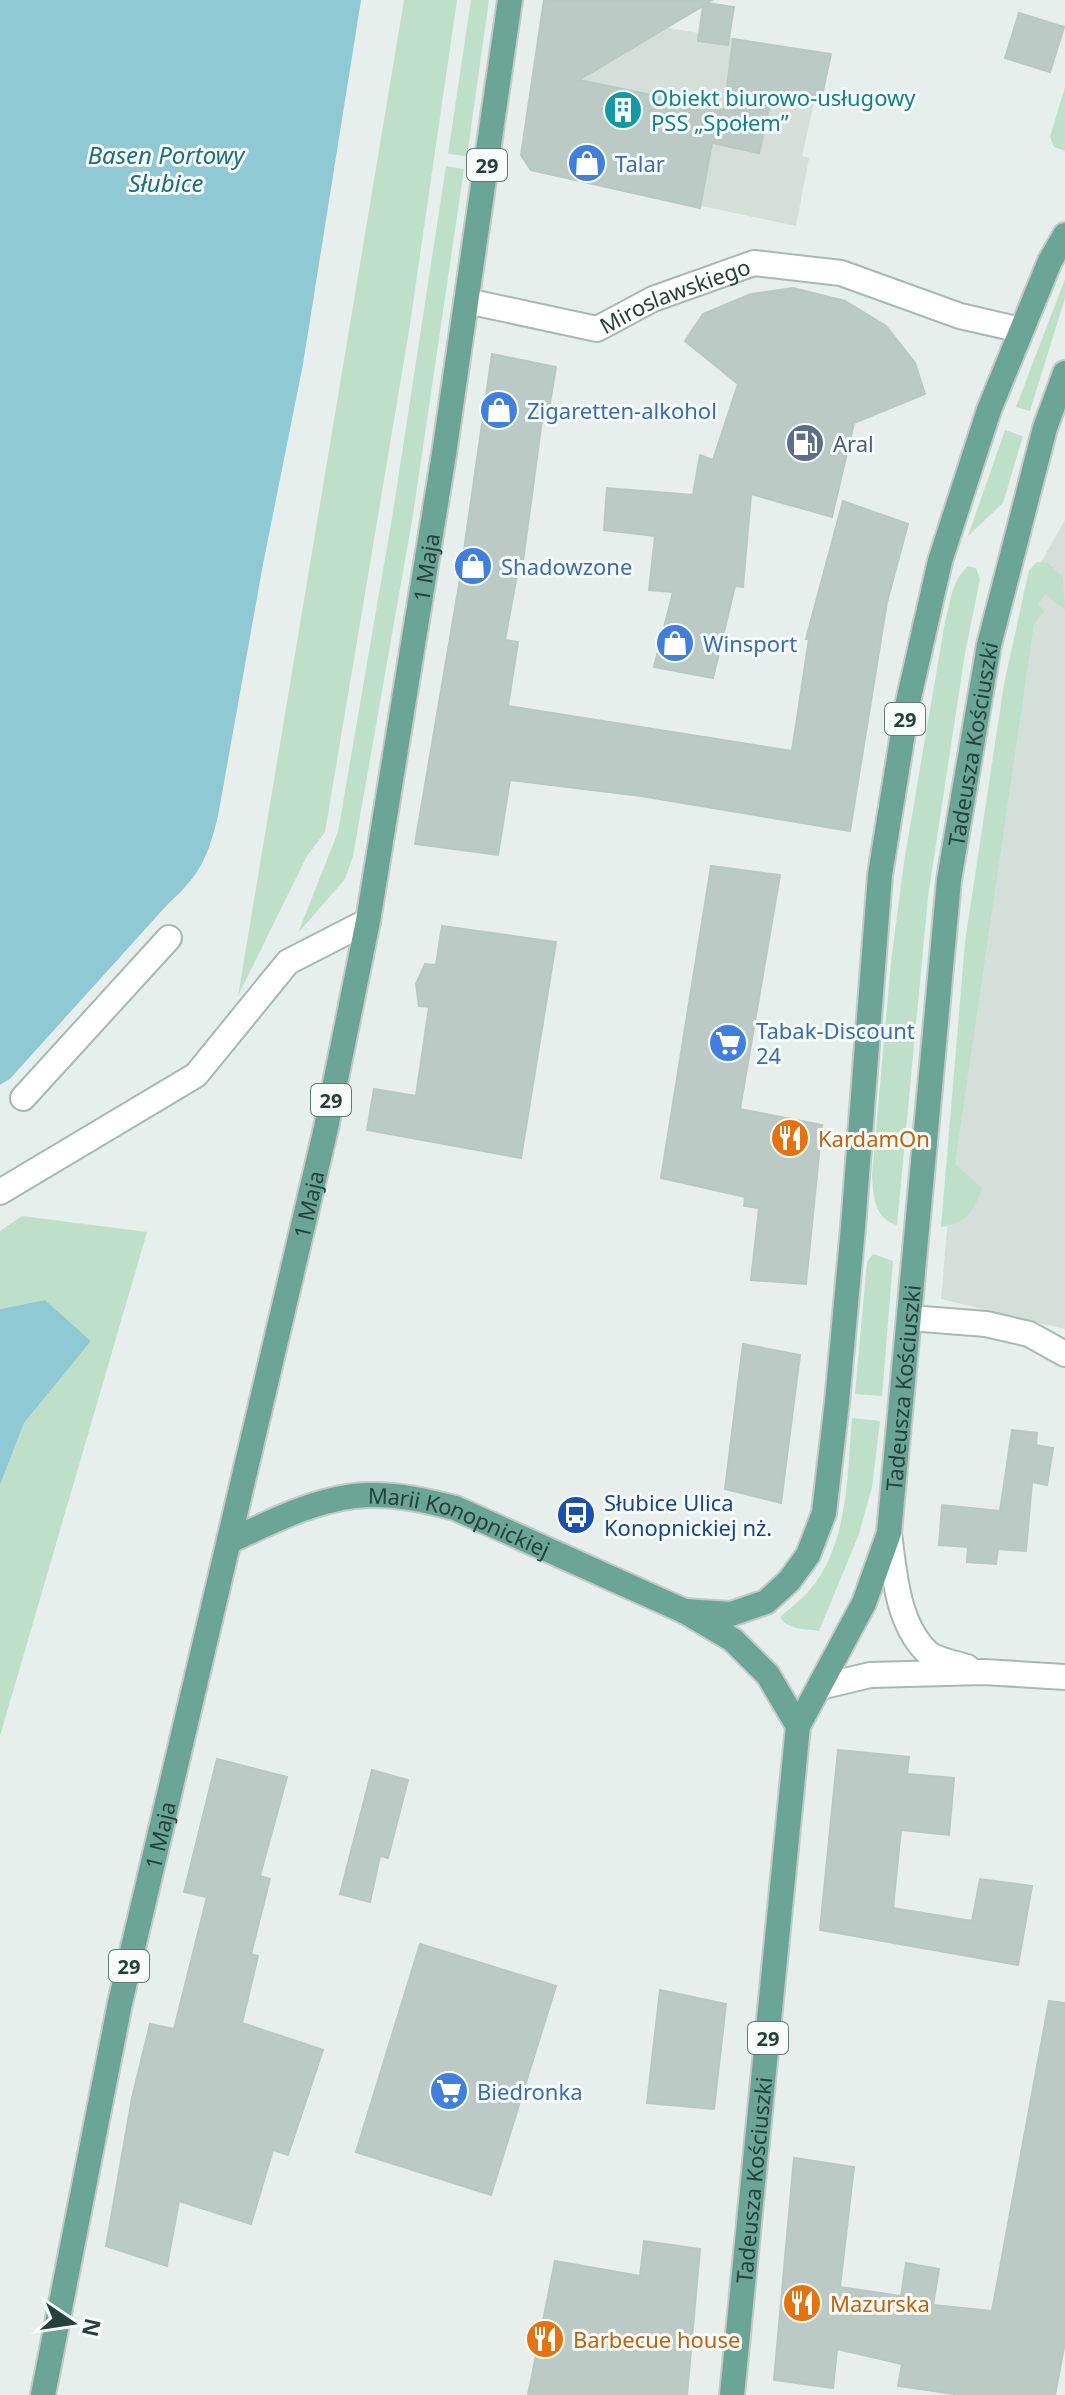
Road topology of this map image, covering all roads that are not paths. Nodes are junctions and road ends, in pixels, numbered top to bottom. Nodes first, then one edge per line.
1 (510, 0) edge
2 (1065, 235) edge
3 (467, 301) junction
4 (1021, 330) junction
5 (1065, 373) edge
6 (368, 921) junction
7 (169, 938) dead end
8 (23, 1098) dead end
9 (0, 1192) edge
10 (910, 1318) junction
11 (1065, 1354) edge
12 (889, 1533) junction
13 (230, 1541) junction
14 (684, 1611) junction
15 (984, 1672) junction
16 (1065, 1677) edge
17 (820, 1687) junction
18 (798, 1726) junction
19 (43, 2395) edge
20 (732, 2395) edge

1 - 3 main road, 1 Maja / 29
2 - 4 main road, 29
3 - 4 street, Miroslawskiego
3 - 6 main road, 1 Maja / 29
4 - 14 main road, 29
5 - 10 main road, Tadeusza Kościuszki / 29
6 - 9 street
6 - 13 main road, 1 Maja / 29
7 - 8 street
10 - 11 street
10 - 12 main road, Tadeusza Kościuszki / 29
12 - 15 street
12 - 17 main road, Tadeusza Kościuszki / 29
13 - 14 main road, Marii Konopnickiej
13 - 19 main road, 1 Maja / 29
14 - 18 main road
15 - 16 street
15 - 17 street
17 - 18 main road, Tadeusza Kościuszki / 29
18 - 20 main road, Tadeusza Kościuszki / 29

